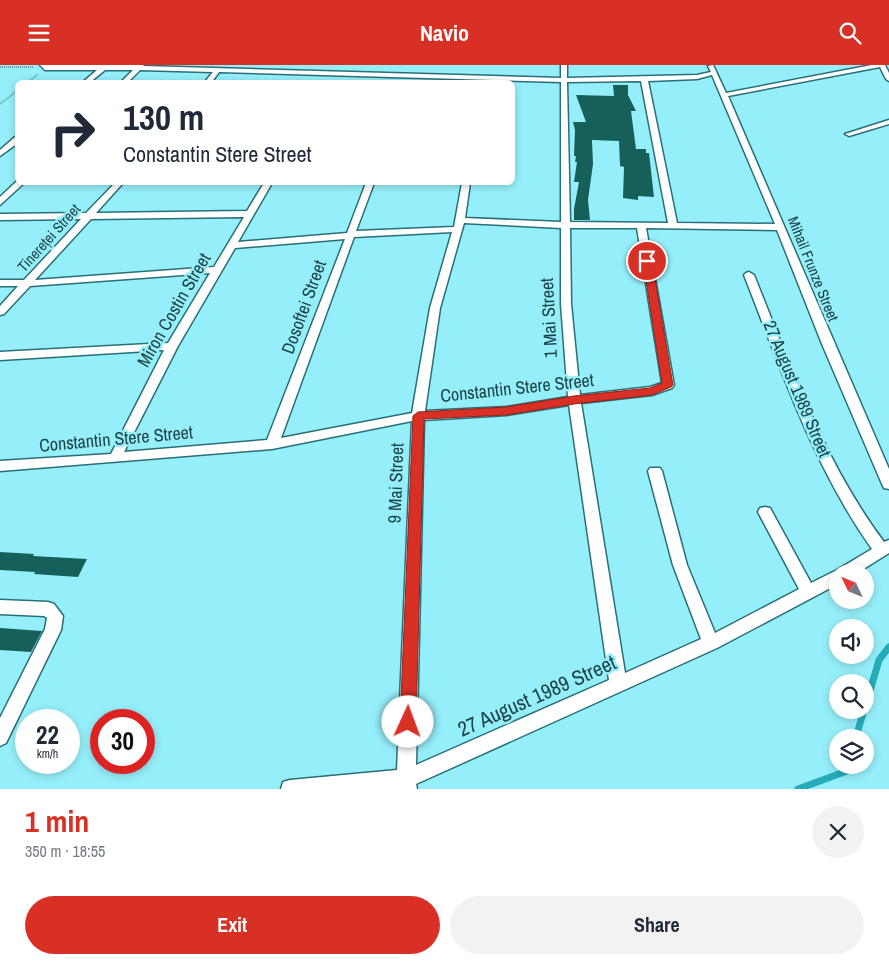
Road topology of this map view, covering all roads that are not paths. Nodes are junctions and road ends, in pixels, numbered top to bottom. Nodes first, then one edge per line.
1 (335, 65) edge
2 (564, 65) edge
3 (710, 65) edge
4 (44, 66) edge
5 (140, 66) edge
6 (884, 66) edge
7 (103, 68) junction
8 (218, 70) junction
9 (714, 73) junction
10 (330, 74) junction
11 (697, 77) junction
12 (413, 79) edge
13 (644, 79) junction
14 (889, 79) edge
15 (89, 80) edge
16 (126, 80) edge
17 (210, 80) edge
18 (327, 80) edge
19 (487, 80) edge
20 (565, 80) junction
21 (718, 84) junction
22 (725, 95) junction
23 (889, 122) edge
24 (849, 134) dead end
25 (15, 142) edge
26 (0, 154) edge
27 (18, 185) edge
28 (117, 185) edge
29 (267, 185) edge
30 (369, 185) edge
31 (466, 185) edge
32 (0, 202) edge
33 (249, 214) junction
34 (89, 216) junction
35 (0, 217) edge
36 (458, 224) junction
37 (564, 225) junction
38 (641, 225) junction
39 (673, 225) junction
40 (780, 227) junction
41 (350, 234) junction
42 (233, 245) junction
43 (216, 270) junction
44 (749, 275) dead end
45 (0, 283) edge
46 (28, 283) junction
47 (0, 312) edge
48 (172, 346) junction
49 (0, 356) edge
50 (574, 400) junction
51 (418, 416) junction
52 (272, 444) junction
53 (115, 458) junction
54 (0, 465) edge
55 (655, 471) dead end
56 (889, 484) edge
57 (765, 512) dead end
58 (885, 548) edge
59 (858, 564) edge
60 (829, 580) edge
61 (808, 591) junction
62 (0, 607) edge
63 (710, 643) junction
64 (618, 684) junction
65 (0, 737) edge
66 (407, 784) edge
67 (290, 789) edge

1 - 10 street
2 - 20 street, 1 Mai Street
3 - 9 street, Mihail Frunze Street
4 - 7 street
5 - 7 street
5 - 8 street
5 - 16 street
6 - 14 street
6 - 22 street
7 - 15 street
8 - 10 street
8 - 17 street
9 - 11 street
9 - 21 street, Mihail Frunze Street
10 - 12 street
10 - 18 street
11 - 13 street
11 - 21 street
12 - 19 street
13 - 20 street
13 - 39 street
19 - 20 street
20 - 37 street, 1 Mai Street
21 - 22 street, Mihail Frunze Street
22 - 40 street, Mihail Frunze Street
23 - 24 street
25 - 26 street
27 - 32 street
28 - 34 street, Tinereței Street
29 - 33 street, Miron Costin Street
30 - 41 street, Dosoftei Street
31 - 36 street, 9 Mai Street
33 - 34 street
33 - 42 street, Miron Costin Street
34 - 35 street
34 - 46 street, Tinereței Street
36 - 37 street
36 - 41 street
36 - 51 street, 9 Mai Street
37 - 38 street
37 - 50 street, 1 Mai Street
38 - 39 street
38 - 50 street, Constantin Stere Street
39 - 40 street
40 - 56 street, Mihail Frunze Street
41 - 42 street
41 - 52 street, Dosoftei Street
42 - 43 street, Miron Costin Street
43 - 46 street
43 - 48 street, Miron Costin Street
44 - 58 street, 27 August 1989 Street
45 - 46 street
46 - 47 street, Tinereței Street
48 - 49 street
48 - 53 street, Miron Costin Street
50 - 51 street, Constantin Stere Street
50 - 64 street, 1 Mai Street
51 - 52 street, Constantin Stere Street
51 - 66 street, 9 Mai Street
52 - 53 street, Constantin Stere Street
53 - 54 street, Constantin Stere Street
55 - 63 street
57 - 61 street
58 - 59 street, 27 August 1989 Street
60 - 61 street, 27 August 1989 Street
61 - 63 street, 27 August 1989 Street
62 - 65 street
63 - 64 street, 27 August 1989 Street
64 - 66 street, 27 August 1989 Street
66 - 67 street, 27 August 1989 Street

